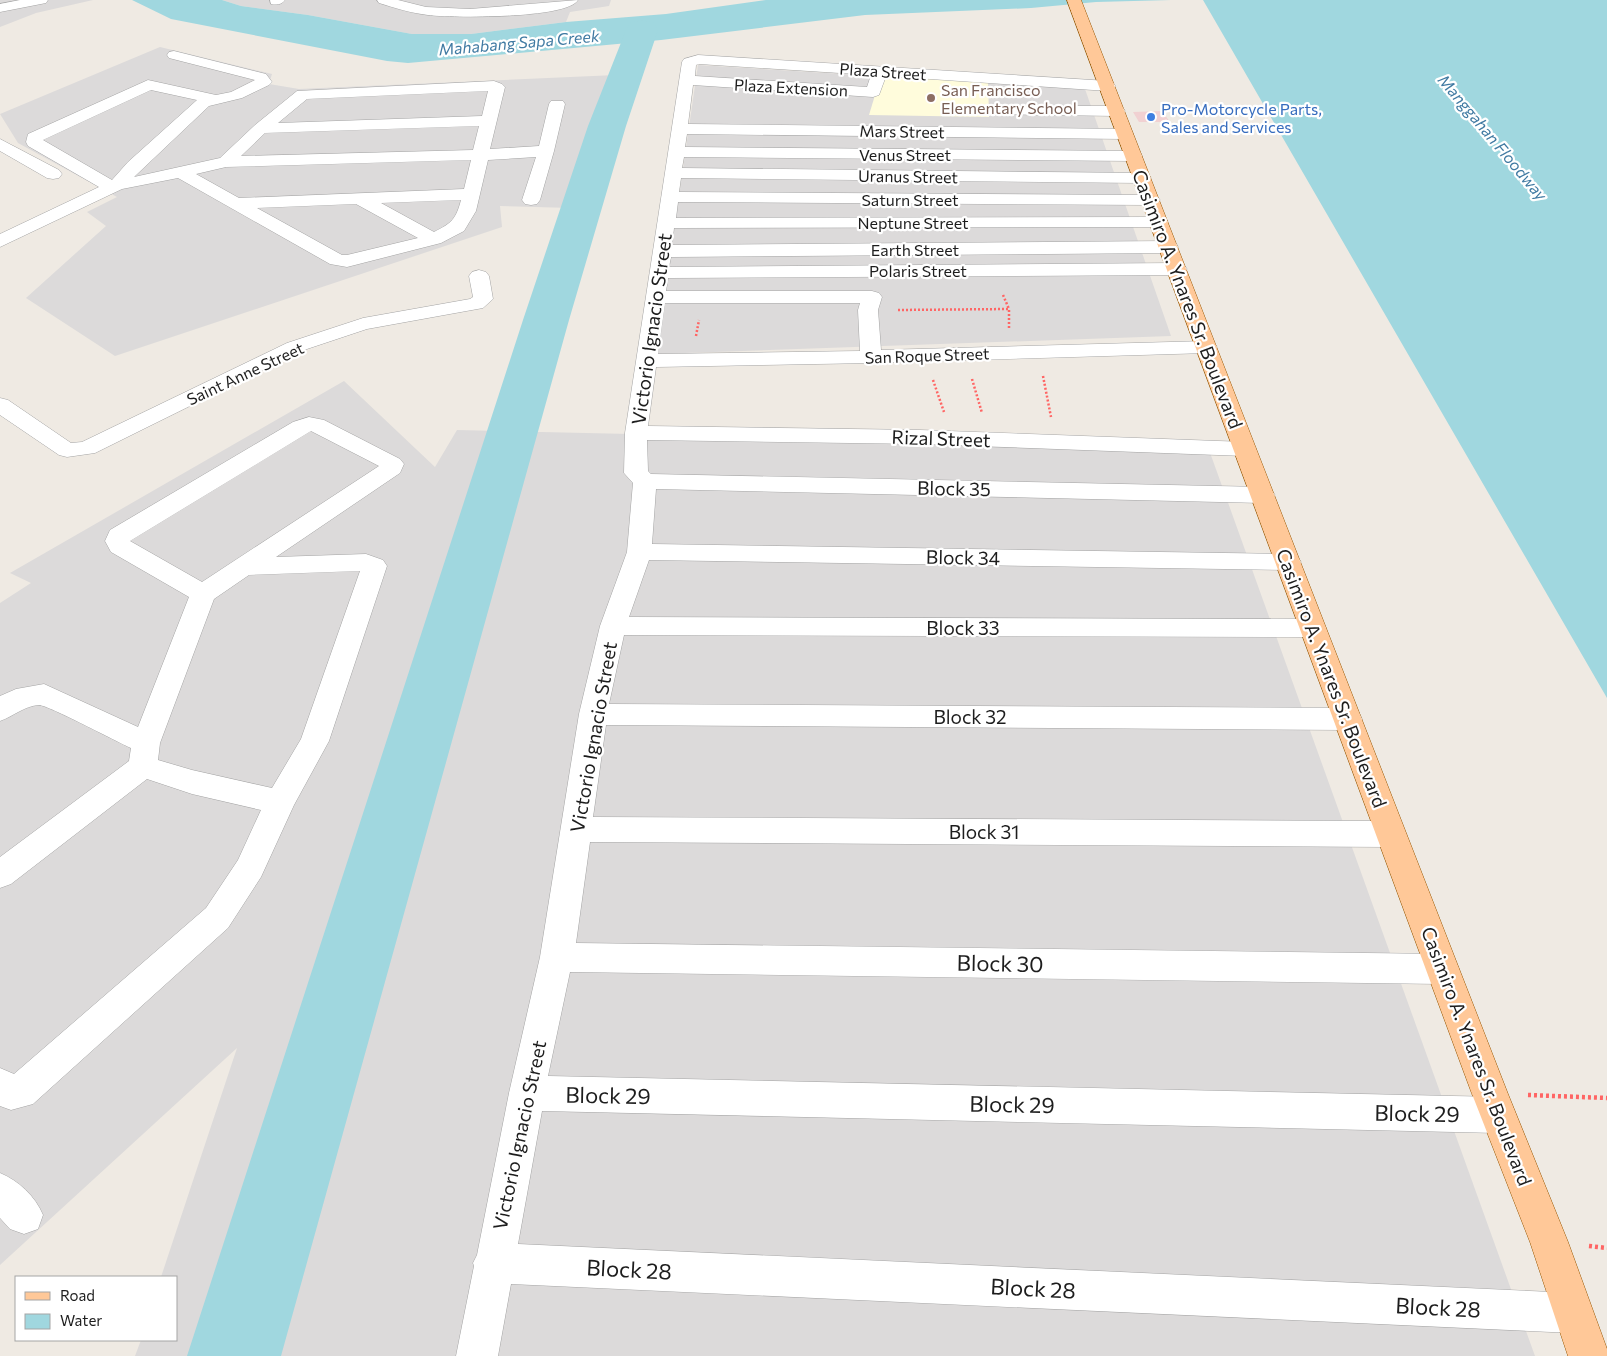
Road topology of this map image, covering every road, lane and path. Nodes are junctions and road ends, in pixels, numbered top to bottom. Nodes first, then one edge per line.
1 (41, 0) edge
2 (384, 0) edge
3 (1074, 0) edge
4 (570, 1) edge
5 (0, 8) edge
6 (174, 54) dead end
7 (689, 62) joint
8 (880, 71) junction
9 (686, 80) junction
10 (873, 92) junction
11 (212, 99) junction
12 (683, 99) junction
13 (703, 100) dead end
14 (557, 104) dead end
15 (868, 109) dead end
16 (991, 111) dead end
17 (38, 118) dead end
18 (488, 121) junction
19 (23, 126) dead end
20 (261, 128) junction
21 (679, 128) junction
22 (3, 138) edge
23 (546, 151) junction
24 (676, 152) junction
25 (480, 155) junction
26 (226, 162) junction
27 (182, 172) junction
28 (673, 173) junction
29 (1142, 178) junction
30 (114, 186) junction
31 (471, 194) junction
32 (92, 196) junction
33 (358, 198) junction
34 (669, 198) junction
35 (531, 200) dead end
36 (236, 203) junction
37 (666, 223) junction
38 (434, 239) junction
39 (0, 241) edge
40 (662, 251) junction
41 (659, 273) junction
42 (479, 276) dead end
43 (1003, 295) dead end
44 (656, 297) junction
45 (703, 297) junction
46 (1009, 309) junction
47 (868, 310) junction
48 (1207, 347) junction
49 (1038, 352) junction
50 (1010, 353) junction
51 (965, 354) junction
52 (926, 355) junction
53 (871, 357) junction
54 (647, 360) junction
55 (692, 360) junction
56 (0, 405) edge
57 (945, 417) dead end
58 (984, 422) dead end
59 (636, 433) junction
60 (1056, 442) junction
61 (1245, 448) junction
62 (645, 481) junction
63 (1263, 496) junction
64 (639, 552) junction
65 (1288, 562) junction
66 (244, 567) junction
67 (203, 594) junction
68 (613, 626) junction
69 (1313, 628) junction
70 (0, 710) edge
71 (593, 714) junction
72 (1348, 719) junction
73 (144, 754) junction
74 (280, 802) junction
75 (576, 829) junction
76 (1392, 834) junction
77 (0, 874) edge
78 (557, 956) junction
79 (1442, 969) junction
80 (0, 1086) edge
81 (527, 1093) junction
82 (1607, 1098) edge
83 (1494, 1104) junction
84 (493, 1263) junction
85 (1573, 1313) junction
86 (477, 1356) edge
87 (1589, 1356) edge

1 - 5 street
2 - 4 street
3 - 29 main road, Casimiro A. Ynares Sr. Boulevard
6 - 11 street
7 - 8 street, Plaza Street
7 - 9 street, Victorio Ignacio Street
8 - 10 street, Plaza Extension
8 - 29 street, Plaza Street
9 - 10 street, Plaza Extension
9 - 12 street, Victorio Ignacio Street
10 - 15 street
11 - 30 street
11 - 30 street
12 - 13 street
12 - 21 street, Victorio Ignacio Street
14 - 23 street
16 - 29 street
17 - 19 street
18 - 20 street
18 - 20 street
18 - 25 street
20 - 26 street
21 - 24 street, Victorio Ignacio Street
21 - 29 street, Mars Street
22 - 32 street
23 - 25 street
23 - 35 street
24 - 28 street, Victorio Ignacio Street
24 - 29 street, Venus Street
25 - 26 street
25 - 31 street
26 - 27 street
27 - 30 street
27 - 36 street
28 - 29 street, Uranus Street
28 - 34 street, Victorio Ignacio Street
29 - 34 street, Saturn Street
29 - 37 street, Neptune Street
29 - 40 street, Earth Street
29 - 41 street, Polaris Street
29 - 48 main road, Casimiro A. Ynares Sr. Boulevard
30 - 32 street
31 - 33 street
31 - 38 street
32 - 39 street
33 - 36 street
33 - 38 street
34 - 37 street, Victorio Ignacio Street
36 - 38 street
37 - 40 street, Victorio Ignacio Street
40 - 41 street, Victorio Ignacio Street
41 - 44 street, Victorio Ignacio Street
42 - 56 street, Saint Anne Street
43 - 46 path
44 - 45 street
44 - 54 street, Victorio Ignacio Street
45 - 47 street
45 - 55 path
46 - 47 path
46 - 50 path
47 - 53 street
48 - 49 street, San Roque Street
48 - 61 main road, Casimiro A. Ynares Sr. Boulevard
49 - 50 street, San Roque Street
49 - 60 path
50 - 51 street, San Roque Street
51 - 52 street, San Roque Street
51 - 58 path
52 - 53 street, San Roque Street
52 - 57 path
53 - 55 street, San Roque Street
54 - 55 street, San Roque Street
54 - 59 street, Victorio Ignacio Street
59 - 60 street, Rizal Street
59 - 62 street, Victorio Ignacio Street
60 - 61 street, Rizal Street
61 - 63 main road, Casimiro A. Ynares Sr. Boulevard
62 - 63 street, Block 35
62 - 64 street, Victorio Ignacio Street
63 - 65 main road, Casimiro A. Ynares Sr. Boulevard
64 - 65 street, Block 34
64 - 68 street, Victorio Ignacio Street
65 - 69 main road, Casimiro A. Ynares Sr. Boulevard
66 - 67 street
66 - 67 street
66 - 74 street
67 - 73 street
68 - 69 street, Block 33
68 - 71 street, Victorio Ignacio Street
69 - 72 main road, Casimiro A. Ynares Sr. Boulevard
70 - 73 street
71 - 72 street, Block 32
71 - 75 street, Victorio Ignacio Street
72 - 76 main road, Casimiro A. Ynares Sr. Boulevard
73 - 74 street
73 - 77 street
74 - 80 street
75 - 76 street, Block 31
75 - 78 street, Victorio Ignacio Street
76 - 79 main road, Casimiro A. Ynares Sr. Boulevard
78 - 79 street, Block 30
78 - 81 street, Victorio Ignacio Street
79 - 83 main road, Casimiro A. Ynares Sr. Boulevard
81 - 83 street, Block 29
81 - 84 street, Victorio Ignacio Street
82 - 83 path
83 - 85 main road, Casimiro A. Ynares Sr. Boulevard
84 - 85 street, Block 28
84 - 86 street, Victorio Ignacio Street
85 - 87 main road, Casimiro A. Ynares Sr. Boulevard

